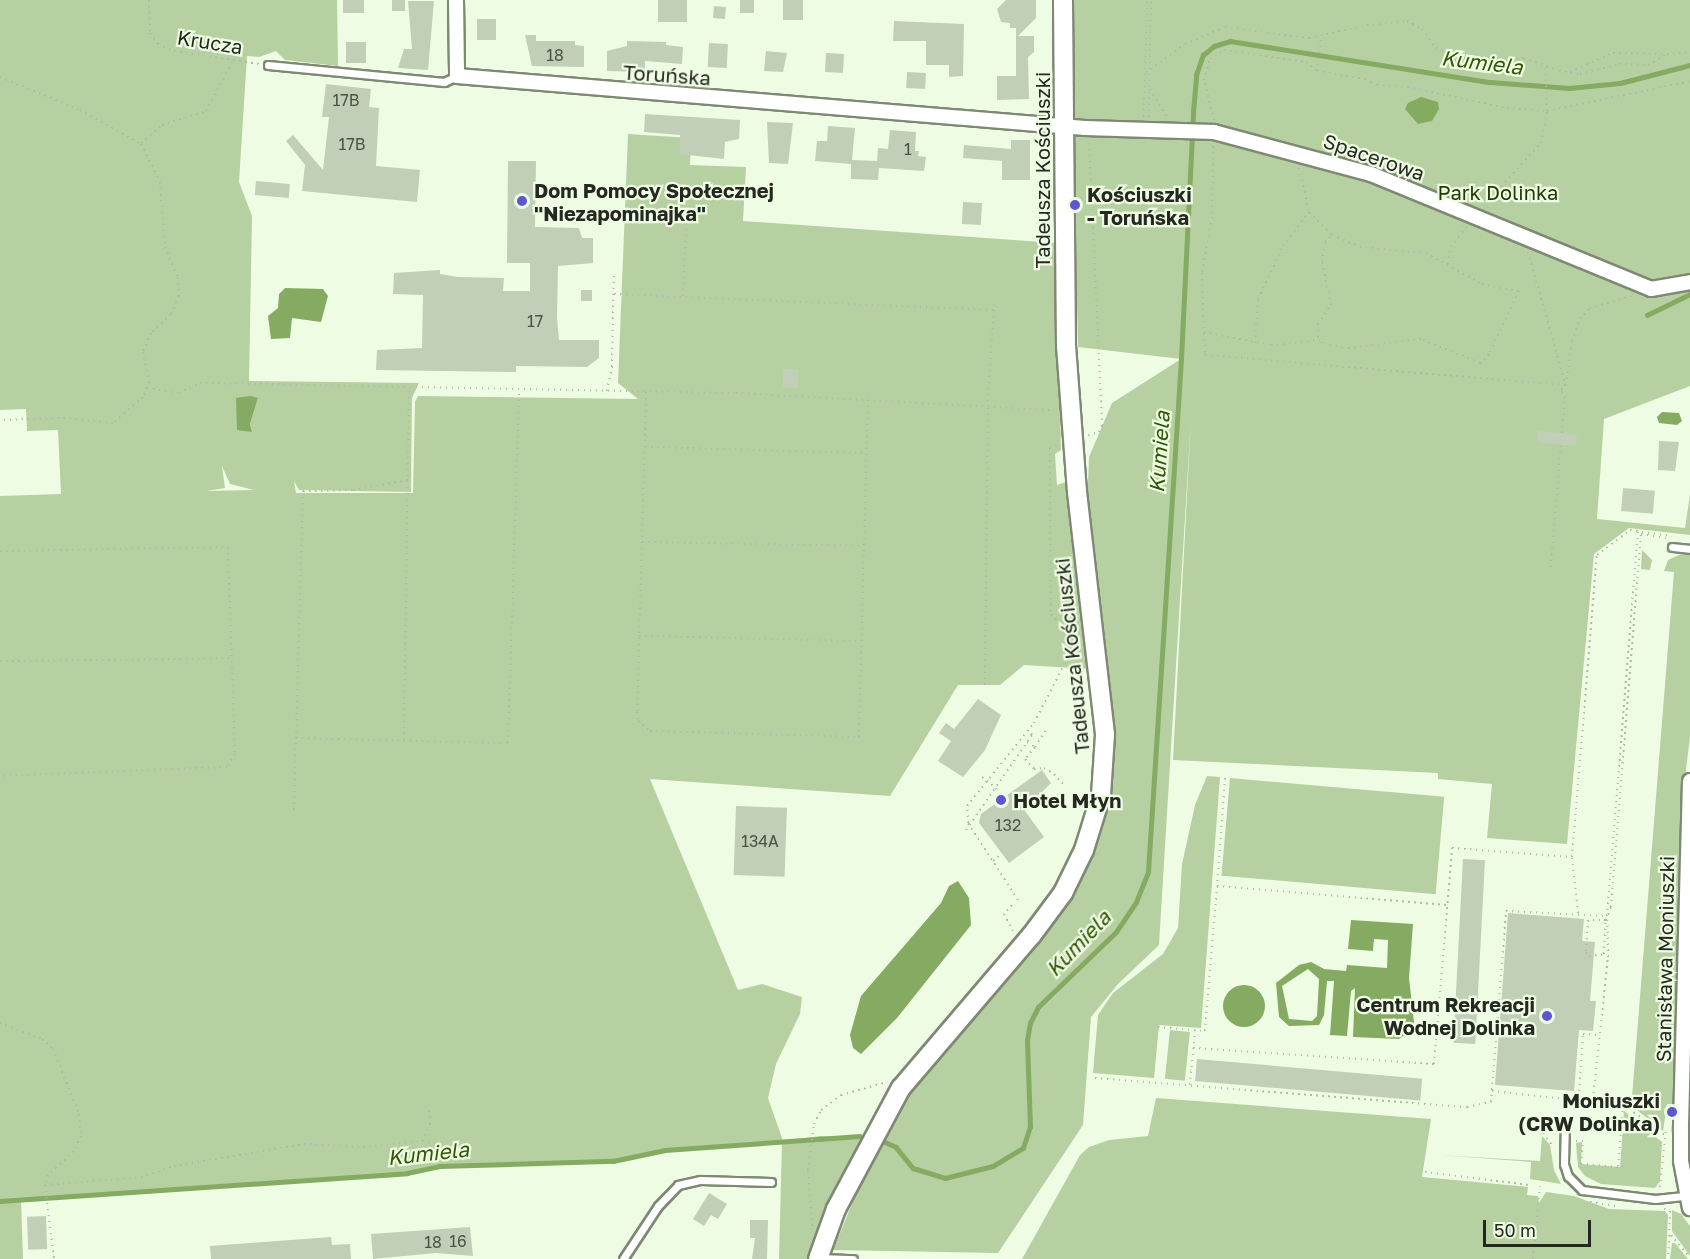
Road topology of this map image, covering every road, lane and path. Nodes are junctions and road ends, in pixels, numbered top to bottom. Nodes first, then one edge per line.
1 (149, 0) edge
2 (456, 0) edge
3 (1063, 0) edge
4 (1147, 0) edge
5 (1151, 0) edge
6 (1321, 36) junction
7 (1690, 52) edge
8 (1667, 54) junction
9 (233, 60) junction
10 (268, 65) joint
11 (1545, 65) junction
12 (1317, 71) junction
13 (1148, 73) junction
14 (1568, 73) junction
15 (457, 75) junction
16 (0, 77) edge
17 (1690, 81) edge
18 (1150, 89) junction
19 (1547, 111) junction
20 (1065, 124) junction
21 (1085, 128) junction
22 (1146, 129) junction
23 (1177, 130) junction
24 (1210, 131) junction
25 (141, 144) junction
26 (1294, 151) junction
27 (687, 209) dead end
28 (1309, 212) junction
29 (1480, 218) junction
30 (1332, 234) junction
31 (1523, 236) junction
32 (1448, 264) junction
33 (614, 272) dead end
34 (1690, 282) edge
35 (1650, 289) junction
36 (614, 294) junction
37 (683, 296) junction
38 (1204, 332) junction
39 (1320, 340) junction
40 (1256, 343) junction
41 (1566, 385) junction
42 (147, 388) junction
43 (409, 388) junction
44 (519, 390) junction
45 (606, 392) junction
46 (646, 392) junction
47 (868, 399) junction
48 (988, 406) junction
49 (1048, 410) dead end
50 (0, 420) edge
51 (1562, 433) dead end
52 (1080, 435) junction
53 (1561, 444) dead end
54 (645, 447) junction
55 (866, 453) junction
56 (408, 480) junction
57 (1638, 531) junction
58 (642, 542) junction
59 (864, 546) junction
60 (1672, 547) dead end
61 (1690, 549) edge
62 (0, 551) edge
63 (1551, 567) dead end
64 (639, 636) junction
65 (1072, 636) junction
66 (861, 641) junction
67 (1078, 645) dead end
68 (232, 658) junction
69 (0, 662) edge
70 (986, 685) dead end
71 (1028, 730) junction
72 (1046, 730) dead end
73 (296, 738) junction
74 (404, 740) junction
75 (1027, 742) junction
76 (1035, 747) junction
77 (0, 776) edge
78 (982, 777) dead end
79 (1225, 778) dead end
80 (987, 780) junction
81 (1690, 781) edge
82 (1063, 784) dead end
83 (996, 788) junction
84 (999, 797) dead end
85 (294, 810) dead end
86 (968, 823) junction
87 (966, 830) dead end
88 (1001, 854) dead end
89 (1572, 857) junction
90 (993, 861) junction
91 (1217, 886) junction
92 (1018, 900) dead end
93 (1012, 905) dead end
94 (1447, 905) junction
95 (1578, 913) junction
96 (1607, 918) junction
97 (1020, 931) dead end
98 (0, 1023) edge
99 (1158, 1027) dead end
100 (1195, 1030) junction
101 (1599, 1035) junction
102 (1193, 1048) junction
103 (1095, 1077) dead end
104 (893, 1082) dead end
105 (1190, 1085) junction
106 (1492, 1091) junction
107 (1579, 1097) junction
108 (1593, 1099) junction
109 (1623, 1105) junction
110 (429, 1108) dead end
111 (1565, 1122) dead end
112 (422, 1141) junction
113 (1574, 1143) dead end
114 (465, 1150) dead end
115 (1574, 1162) dead end
116 (1577, 1170) dead end
117 (1425, 1172) dead end
118 (771, 1182) dead end
119 (1529, 1185) dead end
120 (45, 1186) junction
121 (1540, 1186) dead end
122 (1655, 1190) dead end
123 (1688, 1202) edge
124 (1670, 1211) dead end
125 (812, 1230) dead end
126 (1670, 1234) junction
127 (818, 1258) edge
128 (1690, 1258) edge
129 (54, 1259) edge
130 (623, 1259) edge
131 (853, 1259) edge
132 (1533, 1259) edge
133 (1668, 1259) edge

1 - 9 path, Krucza
2 - 15 street
3 - 20 street, Tadeusza Kościuszki
4 - 13 path
5 - 13 path
6 - 11 path
6 - 12 path
6 - 13 path
7 - 8 path
8 - 14 path
8 - 14 path
9 - 10 path, Krucza
9 - 25 path
10 - 15 lane, Toruńska
11 - 14 path
11 - 19 path
12 - 19 path
12 - 24 path
13 - 18 path
13 - 22 path
15 - 20 street, Toruńska
16 - 25 path
17 - 19 path
18 - 22 path
18 - 23 path
19 - 29 path
20 - 21 street, Spacerowa
20 - 52 street, Tadeusza Kościuszki
21 - 22 street, Spacerowa
21 - 52 path
22 - 23 street, Spacerowa
23 - 24 street, Spacerowa
24 - 26 street, Spacerowa
24 - 38 path
25 - 42 path
26 - 28 path
26 - 29 street, Spacerowa
27 - 37 path
28 - 30 path
28 - 40 path
29 - 31 street, Spacerowa
29 - 32 path
30 - 32 path
30 - 39 path
31 - 35 street, Spacerowa
31 - 41 path
32 - 39 path
33 - 36 path
34 - 35 street
35 - 41 path
36 - 37 path
36 - 45 path
37 - 48 path
38 - 40 path
38 - 41 path
39 - 40 path
41 - 51 path
42 - 43 path
42 - 50 path
43 - 44 path
43 - 56 path
44 - 45 path
44 - 74 path
45 - 46 path
46 - 47 path
46 - 54 path
47 - 48 path
47 - 55 path
48 - 49 path
48 - 70 path
52 - 65 path
52 - 127 street, Tadeusza Kościuszki
53 - 63 path
54 - 55 path
54 - 58 path
55 - 59 path
56 - 73 path
56 - 74 path
57 - 89 path
57 - 96 path
57 - 96 path
58 - 59 path
58 - 64 path
59 - 66 path
60 - 61 lane
62 - 68 path
64 - 66 path
64 - 66 path
65 - 67 path
65 - 71 path
68 - 69 path
68 - 77 path
71 - 75 path
71 - 80 path
72 - 76 path
73 - 74 path
73 - 85 path
75 - 76 path
75 - 83 path
76 - 82 path
78 - 80 path
79 - 91 path
80 - 83 path
80 - 86 path
81 - 123 street, Stanisława Moniuszki
83 - 84 path
83 - 86 path
86 - 87 path
86 - 90 path
88 - 90 path
89 - 94 path
89 - 95 path
90 - 92 path
91 - 94 path
91 - 100 path
93 - 97 path
94 - 102 path
95 - 96 path
95 - 106 path
96 - 96 path
96 - 101 path
98 - 120 path
99 - 100 path
100 - 102 path
101 - 107 path
101 - 108 path
102 - 105 path
103 - 105 path
104 - 125 path
105 - 106 path
106 - 107 path
107 - 108 path
108 - 109 path
109 - 113 path
109 - 122 path
110 - 112 path
111 - 123 lane
112 - 114 path
112 - 120 path
115 - 116 path
117 - 119 path
118 - 130 lane
120 - 129 path
121 - 132 path
124 - 126 path
126 - 128 path
126 - 133 path
127 - 131 lane

